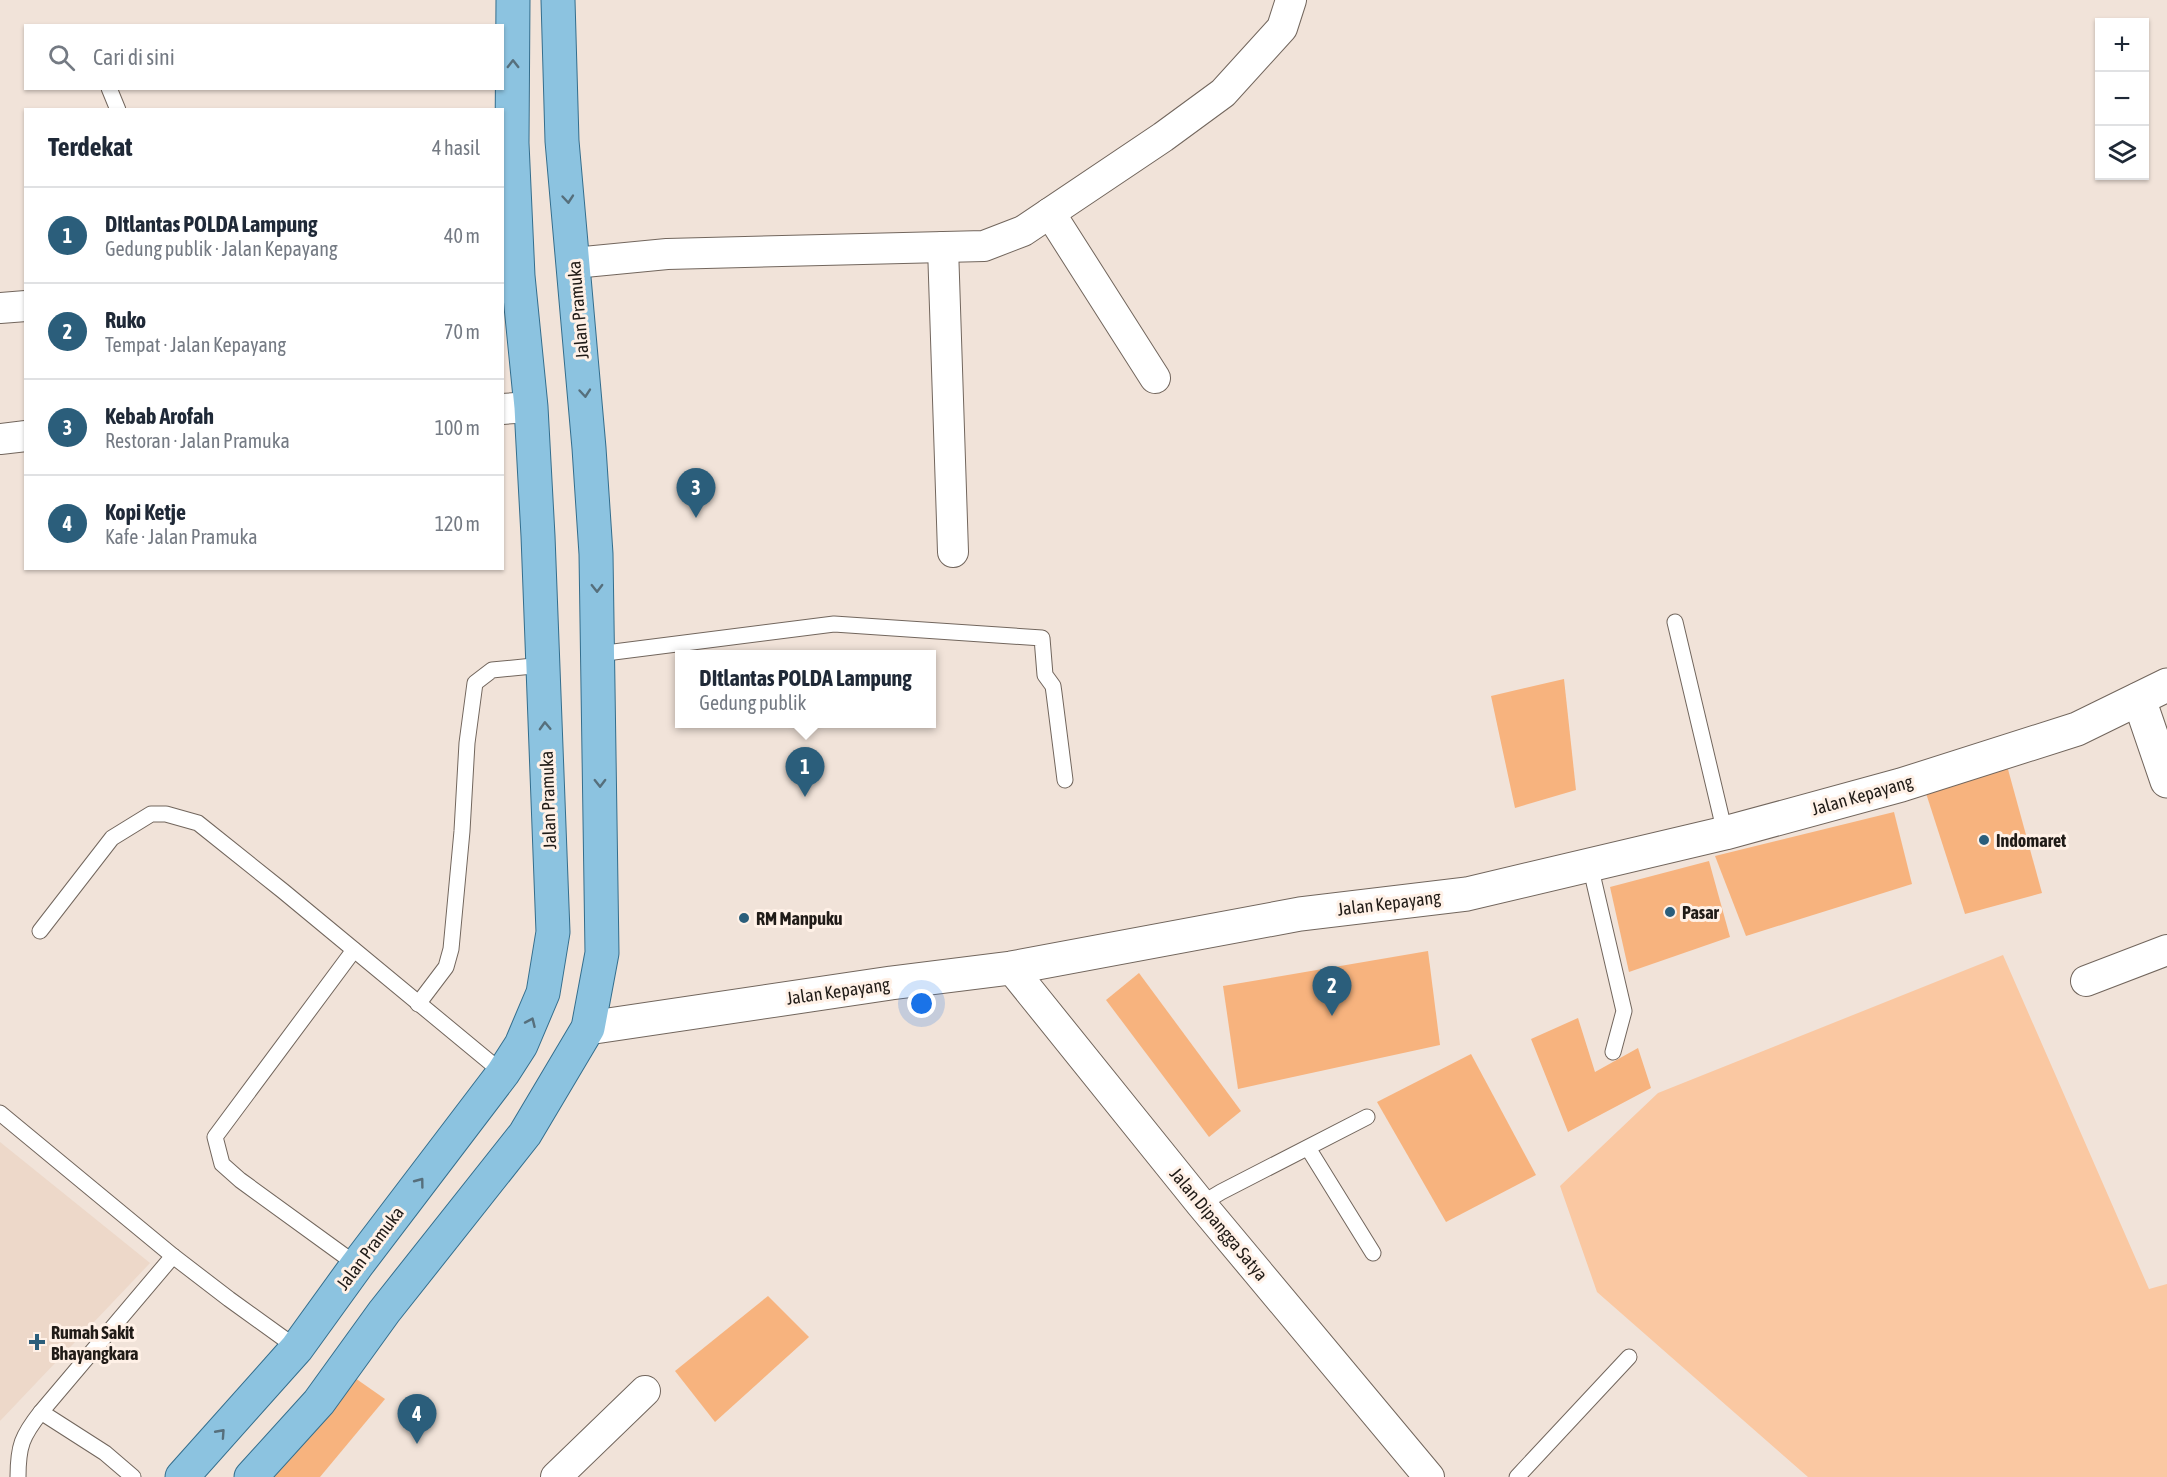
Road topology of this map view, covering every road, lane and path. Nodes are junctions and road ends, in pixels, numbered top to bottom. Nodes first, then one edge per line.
1 (513, 0) edge
2 (558, 0) edge
3 (1291, 0) edge
4 (110, 90) edge
5 (117, 108) edge
6 (510, 124) edge
7 (562, 141) junction
8 (1050, 213) junction
9 (944, 247) junction
10 (574, 263) junction
11 (510, 276) edge
12 (24, 306) edge
13 (0, 308) edge
14 (1155, 378) dead end
15 (517, 408) edge
16 (24, 436) edge
17 (0, 439) edge
18 (953, 552) dead end
19 (1676, 622) dead end
20 (598, 654) junction
21 (543, 665) junction
22 (2153, 692) edge
23 (1065, 780) dead end
24 (2167, 781) edge
25 (1725, 833) junction
26 (1590, 865) junction
27 (40, 931) dead end
28 (354, 950) junction
29 (2167, 950) edge
30 (1011, 968) junction
31 (2086, 981) dead end
32 (418, 1004) junction
33 (588, 1028) junction
34 (1613, 1052) dead end
35 (503, 1073) junction
36 (0, 1113) edge
37 (1367, 1117) dead end
38 (1308, 1148) junction
39 (1201, 1204) junction
40 (1373, 1253) dead end
41 (173, 1256) junction
42 (357, 1265) junction
43 (297, 1348) junction
44 (1629, 1357) dead end
45 (645, 1392) dead end
46 (41, 1412) junction
47 (18, 1477) edge
48 (133, 1477) edge
49 (182, 1477) edge
50 (251, 1477) edge
51 (556, 1477) edge
52 (1430, 1477) edge
53 (1517, 1477) edge

6 -> 1 main road, Jalan Pramuka
2 - 7 main road, Jalan Pramuka
3 - 8 street
4 - 5 lane
6 - 7 main road
6 - 11 main road, Jalan Pramuka
7 -> 10 main road, Jalan Pramuka
8 - 9 street
8 - 14 street
9 - 10 street
9 - 18 street
10 -> 20 main road, Jalan Pramuka
11 - 15 main road, Jalan Pramuka
12 - 13 street
15 - 21 main road, Jalan Pramuka
16 - 17 street
19 - 25 lane
20 - 23 lane
20 -> 33 main road, Jalan Pramuka
21 - 32 lane
35 -> 21 main road, Jalan Pramuka
22 - 24 street
22 - 25 street, Jalan Kepayang
25 - 26 street, Jalan Kepayang
26 - 30 street, Jalan Kepayang
26 - 34 lane
27 - 28 lane
28 - 32 lane
28 - 42 lane
29 - 31 street
30 - 33 street, Jalan Kepayang
30 - 39 street, Jalan Dipangga Satya
32 - 35 lane
33 - 50 main road, Jalan Pramuka
42 -> 35 main road, Jalan Pramuka
36 - 41 lane
37 - 38 lane
38 - 39 lane
38 - 40 lane
39 - 52 street, Jalan Dipangga Satya
41 - 43 lane
41 - 46 lane
42 - 43 main road, Jalan Pramuka
49 -> 43 main road, Jalan Pramuka
44 - 53 lane
45 - 51 street
46 - 47 lane
46 - 48 lane

